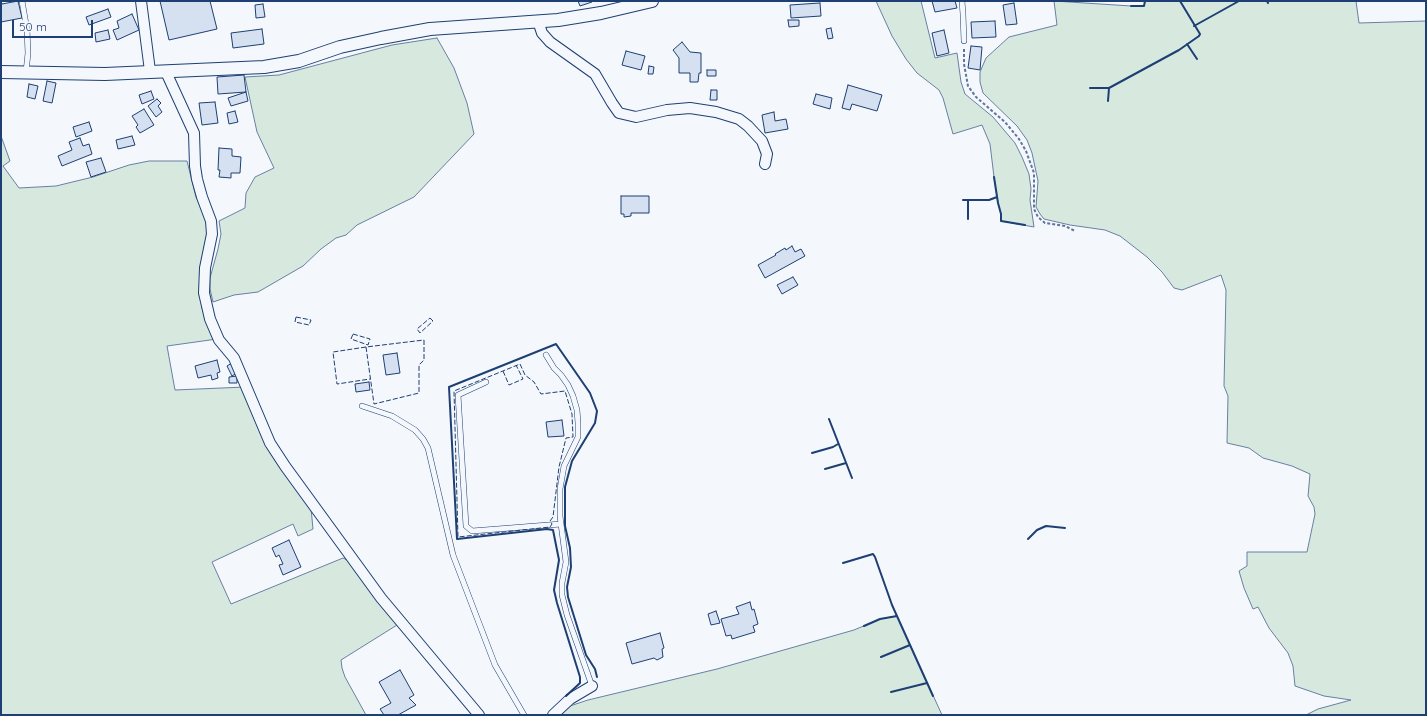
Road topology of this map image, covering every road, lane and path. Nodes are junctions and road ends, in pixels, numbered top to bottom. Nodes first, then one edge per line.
1 (22, 1) edge
2 (141, 1) edge
3 (652, 1) edge
4 (962, 1) edge
5 (538, 21) junction
6 (964, 41) joint
7 (150, 71) junction
8 (1, 72) edge
9 (26, 72) junction
10 (166, 72) junction
11 (765, 164) dead end
12 (1075, 232) dead end
13 (546, 355) dead end
14 (486, 382) dead end
15 (362, 406) dead end
16 (561, 524) junction
17 (592, 686) joint
18 (479, 715) edge
19 (524, 715) edge
20 (553, 715) edge

1 - 9 lane
2 - 7 street
3 - 5 street
4 - 6 lane
5 - 10 street
5 - 11 street
6 - 12 path
7 - 9 street
7 - 10 street
8 - 9 street
10 - 18 street
13 - 16 lane
14 - 16 lane
15 - 19 lane
16 - 17 lane
17 - 20 street

